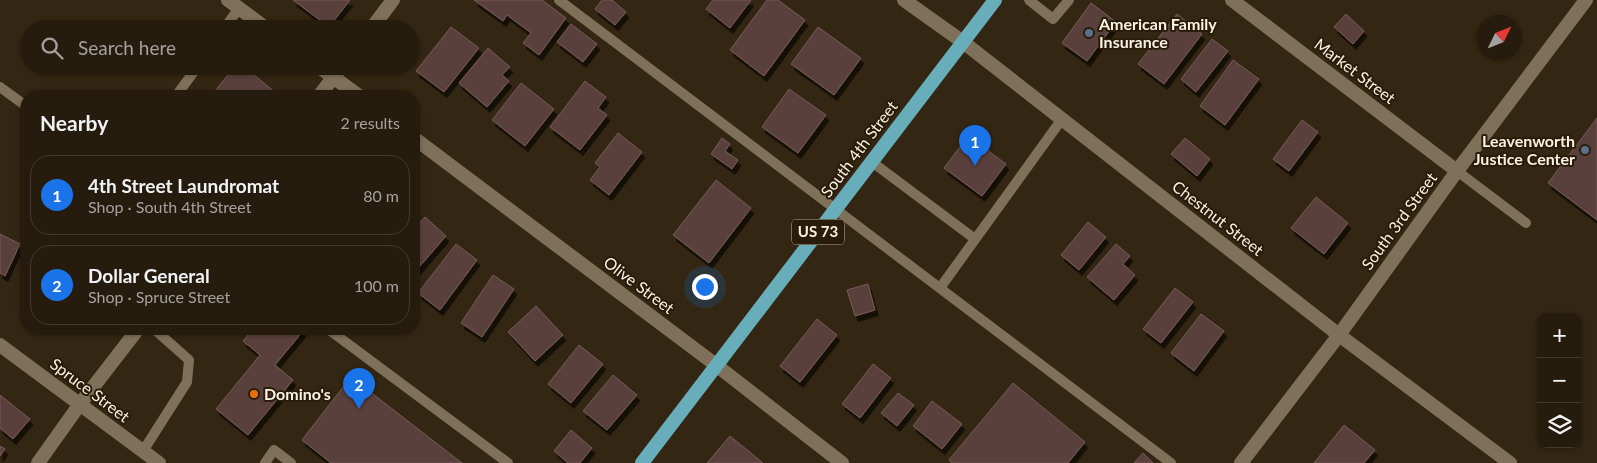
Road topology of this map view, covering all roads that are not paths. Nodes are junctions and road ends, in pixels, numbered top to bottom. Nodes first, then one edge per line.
1 (393, 0) edge
2 (559, 0) edge
3 (904, 0) edge
4 (995, 0) edge
5 (1029, 0) edge
6 (1069, 0) edge
7 (1232, 0) edge
8 (1584, 1) edge
9 (234, 4) edge
10 (228, 20) edge
11 (255, 20) edge
12 (378, 20) edge
13 (963, 42) junction
14 (191, 75) edge
15 (336, 75) edge
16 (341, 75) edge
17 (0, 87) edge
18 (180, 90) edge
19 (324, 90) edge
20 (354, 90) edge
21 (20, 102) edge
22 (1062, 119) junction
23 (420, 143) edge
24 (872, 162) junction
25 (1457, 171) junction
26 (836, 209) junction
27 (1526, 223) dead end
28 (975, 239) junction
29 (940, 288) junction
30 (133, 335) edge
31 (161, 335) edge
32 (336, 335) edge
33 (1339, 335) junction
34 (0, 345) edge
35 (716, 365) junction
36 (80, 404) junction
37 (143, 451) junction
38 (38, 463) edge
39 (159, 463) edge
40 (265, 463) edge
41 (291, 463) edge
42 (508, 463) edge
43 (642, 463) edge
44 (842, 463) edge
45 (1171, 463) edge
46 (1241, 463) edge
47 (1510, 463) edge

1 - 12 street
2 - 26 lane
3 - 13 street, Chestnut Street
4 - 13 highway, South 4th Street / US 73
5 - 6 lane
7 - 25 street, Market Street
8 - 25 street, South 3rd Street
9 - 10 lane
9 - 11 street
13 - 22 street, Chestnut Street
13 - 24 highway, South 4th Street / US 73
14 - 18 lane
15 - 19 street
16 - 20 street
17 - 21 lane
22 - 28 lane
22 - 33 street, Chestnut Street
23 - 35 street, Olive Street
24 - 26 highway, South 4th Street / US 73
24 - 28 lane
25 - 27 lane
25 - 33 street, South 3rd Street
26 - 29 lane
26 - 35 highway, South 4th Street / US 73
28 - 29 lane
29 - 45 lane
30 - 36 street
31 - 37 lane
32 - 42 lane
33 - 46 street, South 3rd Street
33 - 47 street, Chestnut Street
34 - 36 street, Spruce Street
35 - 43 highway, South 4th Street / US 73
35 - 44 street, Olive Street
36 - 37 street, Spruce Street
36 - 38 street
37 - 39 street, Spruce Street
40 - 41 lane

